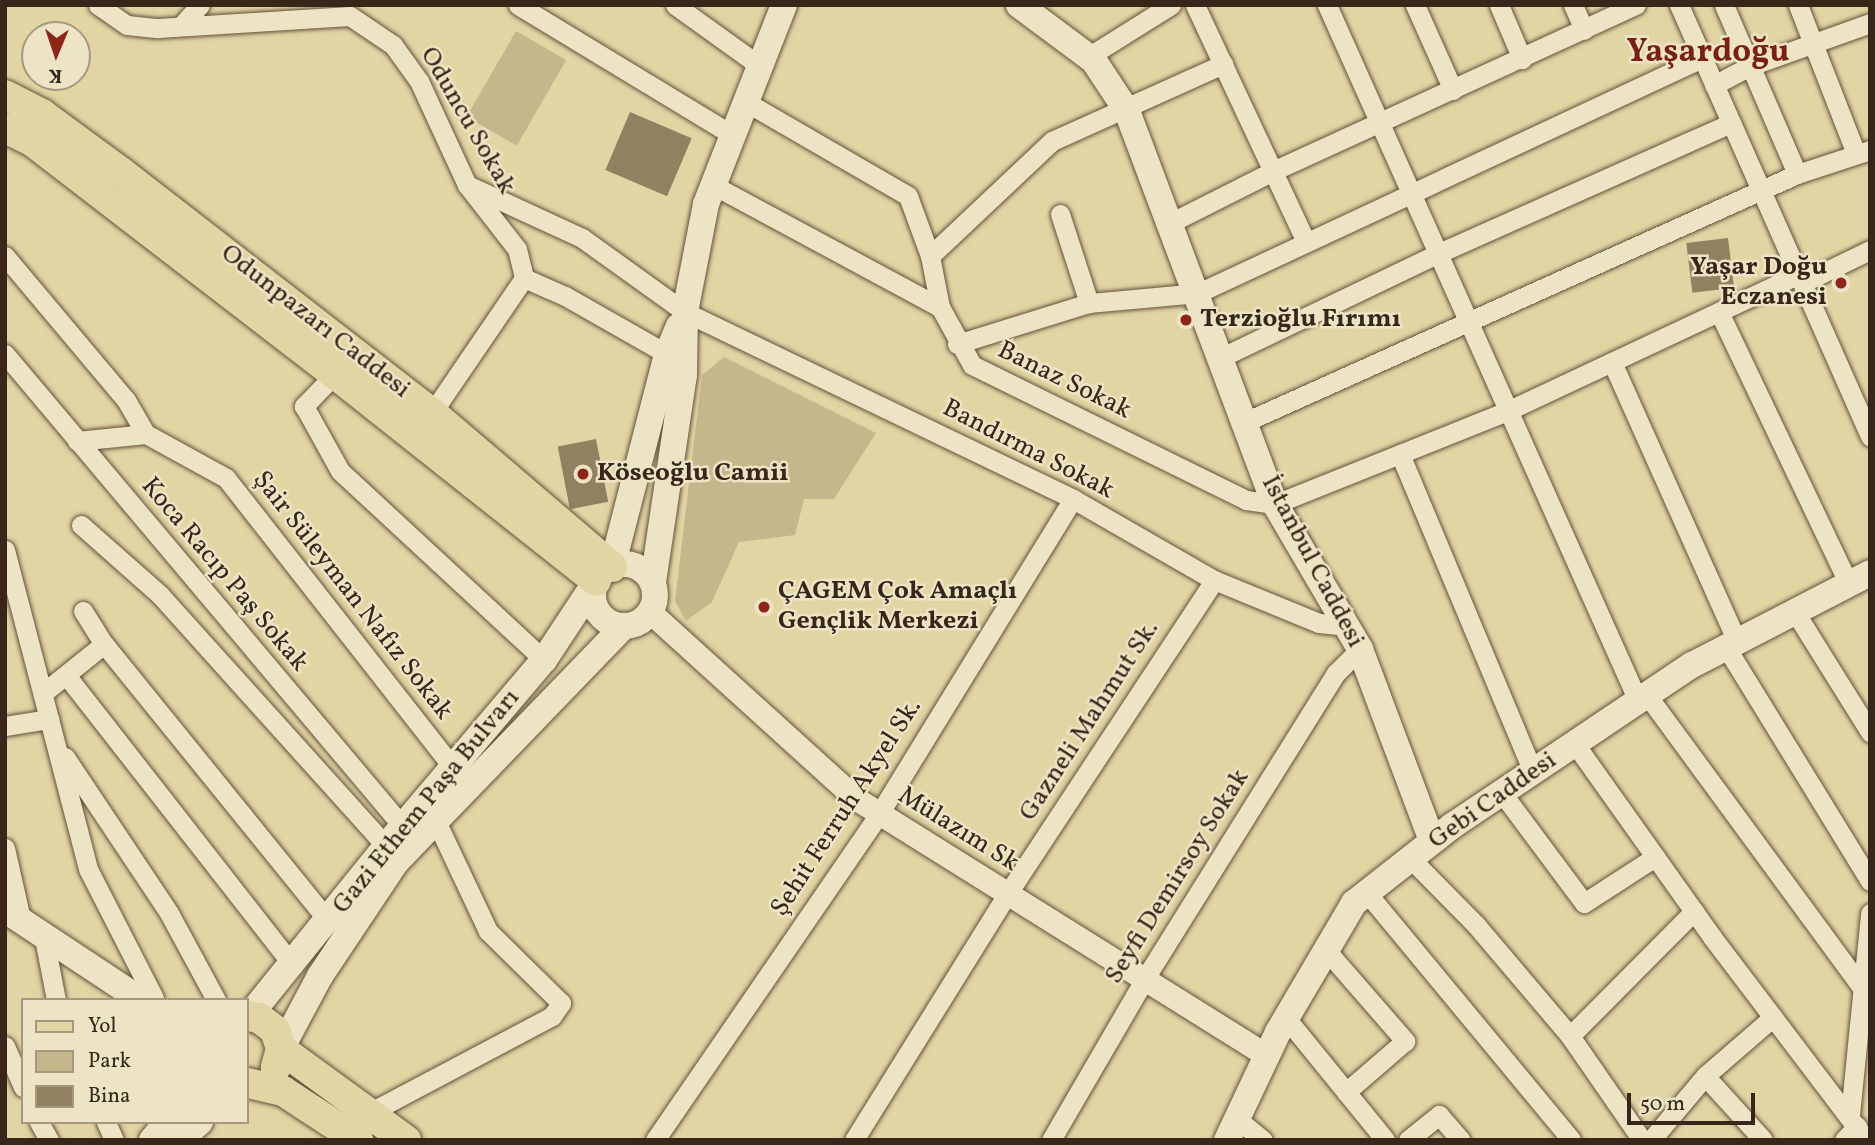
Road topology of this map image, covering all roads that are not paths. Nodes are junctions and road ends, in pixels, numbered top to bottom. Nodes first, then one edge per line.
1 (98, 5) edge
2 (200, 5) edge
3 (518, 5) edge
4 (675, 5) edge
5 (784, 5) edge
6 (1171, 5) edge
7 (1195, 5) edge
8 (1327, 5) edge
9 (1415, 5) edge
10 (1499, 5) edge
11 (1573, 5) edge
12 (1636, 5) edge
13 (1679, 5) edge
14 (1724, 5) edge
15 (1798, 5) edge
16 (1032, 9) edge
17 (355, 11) edge
18 (1870, 23) edge
19 (181, 26) junction
20 (1584, 30) junction
21 (1814, 43) junction
22 (1088, 57) junction
23 (1702, 58) junction
24 (1521, 59) junction
25 (1223, 64) junction
26 (760, 66) junction
27 (1750, 66) junction
28 (1714, 85) junction
29 (1453, 90) junction
30 (5, 95) edge
31 (746, 102) junction
32 (1127, 111) junction
33 (1731, 123) junction
34 (1383, 124) junction
35 (5, 128) edge
36 (733, 135) junction
37 (1863, 152) edge
38 (1273, 171) junction
39 (1797, 174) junction
40 (467, 185) junction
41 (713, 185) junction
42 (1412, 191) junction
43 (1761, 191) junction
44 (1060, 214) dead end
45 (1170, 223) junction
46 (1306, 240) junction
47 (1870, 250) edge
48 (1439, 253) junction
49 (5, 256) edge
50 (930, 256) junction
51 (524, 278) junction
52 (1802, 278) junction
53 (1198, 293) junction
54 (1088, 303) junction
55 (940, 307) junction
56 (685, 312) junction
57 (1718, 312) junction
58 (1468, 322) junction
59 (957, 344) junction
60 (5, 354) edge
61 (667, 354) junction
62 (1222, 357) junction
63 (1612, 362) junction
64 (335, 374) junction
65 (1507, 411) junction
66 (432, 413) junction
67 (1245, 422) junction
68 (146, 434) junction
69 (1870, 437) edge
70 (78, 441) junction
71 (1400, 454) junction
72 (1073, 499) junction
73 (1275, 504) junction
74 (81, 525) dead end
75 (5, 550) edge
76 (604, 574) junction
77 (1214, 580) junction
78 (1863, 580) edge
79 (653, 582) junction
80 (83, 611) dead end
81 (650, 612) junction
82 (1795, 612) junction
83 (624, 626) junction
84 (1354, 638) junction
85 (104, 644) junction
86 (1732, 644) junction
87 (544, 660) junction
88 (66, 675) junction
89 (43, 694) junction
90 (1642, 698) junction
91 (49, 719) junction
92 (5, 726) edge
93 (1870, 732) edge
94 (56, 744) junction
95 (1575, 744) junction
96 (453, 767) junction
97 (1533, 772) junction
98 (1502, 793) junction
99 (879, 814) junction
100 (436, 821) junction
101 (395, 837) junction
102 (1433, 841) junction
103 (5, 848) edge
104 (1655, 857) junction
105 (1411, 859) junction
106 (1870, 881) edge
107 (1367, 892) junction
108 (1007, 893) junction
109 (1694, 911) junction
110 (1870, 913) edge
111 (23, 921) edge
112 (329, 922) junction
113 (1326, 950) junction
114 (293, 966) junction
115 (1144, 979) junction
116 (1862, 988) junction
117 (146, 997) edge
118 (56, 998) edge
119 (215, 998) edge
120 (248, 1016) edge
121 (1773, 1017) junction
122 (1286, 1018) junction
123 (1570, 1036) junction
124 (5, 1046) edge
125 (281, 1049) junction
126 (1267, 1055) junction
127 (1705, 1076) junction
128 (21, 1082) edge
129 (248, 1082) edge
130 (248, 1083) edge
131 (1346, 1092) junction
132 (40, 1124) edge
133 (107, 1124) edge
134 (165, 1124) edge
135 (198, 1124) edge
136 (363, 1126) edge
137 (1232, 1129) edge
138 (1854, 1130) edge
139 (658, 1134) edge
140 (50, 1140) edge
141 (114, 1140) edge
142 (152, 1140) edge
143 (180, 1140) edge
144 (406, 1140) edge
145 (678, 1140) edge
146 (854, 1140) edge
147 (1051, 1140) edge
148 (1263, 1140) edge
149 (1385, 1140) edge
150 (1408, 1140) edge
151 (1461, 1140) edge
152 (1571, 1140) edge
153 (1642, 1140) edge
154 (1651, 1140) edge
155 (1763, 1140) edge

1 - 19 street, Oduncu Sokak
2 - 19 street
3 - 36 street
4 - 26 street
5 - 26 main road, Gazi Ethem Paşa Bulvarı
6 - 22 street
7 - 25 street
8 - 34 street
9 - 29 street
10 - 24 street
11 - 20 street
12 - 20 street
13 - 23 street
14 - 27 street
15 - 21 street
16 - 22 main road, İstanbul Caddesi
17 - 19 street, Oduncu Sokak
17 - 40 street, Oduncu Sokak
18 - 21 street
20 - 24 street
21 - 27 street
21 - 37 street
22 - 32 main road, İstanbul Caddesi
23 - 28 street
23 - 42 street
24 - 29 street
25 - 32 street
25 - 38 street
26 - 31 main road, Gazi Ethem Paşa Bulvarı
27 - 28 street
27 - 39 street
28 - 33 street
29 - 34 street
30 - 66 main road, Odunpazarı Caddesi
31 - 36 main road, Gazi Ethem Paşa Bulvarı
31 - 50 street, Banaz Sokak
32 - 45 main road, İstanbul Caddesi
32 - 50 street
33 - 43 street
33 - 48 street
34 - 38 street
34 - 42 street
35 - 64 main road, Odunpazarı Caddesi
36 - 41 main road, Gazi Ethem Paşa Bulvarı
37 - 39 street
38 - 45 street
38 - 46 street
39 - 43 street
40 - 51 street, Oduncu Sokak
40 - 56 street, Bandırma Sokak
41 - 55 street
41 - 56 main road, Gazi Ethem Paşa Bulvarı
42 - 46 street
42 - 48 street
43 - 52 street
43 - 58 street
44 - 54 street
45 - 53 main road, İstanbul Caddesi
46 - 53 street
47 - 52 street
48 - 58 street
48 - 62 street
49 - 68 street, Şair Süleyman Nafız Sokak
50 - 55 street, Banaz Sokak
51 - 61 street
51 - 66 street
52 - 57 street
52 - 69 street
53 - 54 street
53 - 62 main road, İstanbul Caddesi
54 - 59 street
55 - 59 street, Banaz Sokak
56 - 61 main road, Gazi Ethem Paşa Bulvarı
56 - 72 street, Bandırma Sokak
56 - 79 main road, Gazi Ethem Paşa Bulvarı
57 - 63 street
57 - 78 street
58 - 65 street
58 - 67 street
59 - 73 street, Banaz Sokak
60 - 70 street, Koca Racıp Paş Sokak
61 - 76 main road, Gazi Ethem Paşa Bulvarı
62 - 67 main road, İstanbul Caddesi
63 - 65 street
63 - 86 street
64 - 76 main road, Odunpazarı Caddesi
64 - 87 street
65 - 71 street
65 - 90 street
66 - 76 main road, Odunpazarı Caddesi
67 - 73 main road, İstanbul Caddesi
68 - 70 street
68 - 96 street, Şair Süleyman Nafız Sokak
70 - 101 street, Koca Racıp Paş Sokak
71 - 73 street
71 - 97 street
72 - 77 street, Bandırma Sokak
72 - 99 street, Şehit Ferruh Akyel Sk.
73 - 84 main road, İstanbul Caddesi
74 - 101 street
75 - 89 street
76 - 79 main road
76 - 83 main road
76 - 87 main road, Gazi Ethem Paşa Bulvarı
77 - 84 street, Bandırma Sokak
77 - 108 street, Gazneli Mahmut Sk.
78 - 82 main road, Gebi Caddesi
79 - 81 main road
80 - 85 street
81 - 83 main road
81 - 99 street, Mülazım Sk
82 - 86 main road, Gebi Caddesi
82 - 93 street
83 - 100 main road, Gazi Ethem Paşa Bulvarı
84 - 102 main road, İstanbul Caddesi
84 - 115 street, Seyfi Demirsoy Sokak
85 - 88 street
85 - 112 street
86 - 90 main road, Gebi Caddesi
86 - 106 street
87 - 96 main road, Gazi Ethem Paşa Bulvarı
88 - 89 street
88 - 114 street
89 - 91 street
90 - 95 main road, Gebi Caddesi
90 - 116 street
91 - 92 street
91 - 94 street
94 - 117 street
94 - 119 street
95 - 97 main road, Gebi Caddesi
95 - 104 street
96 - 101 main road, Gazi Ethem Paşa Bulvarı
97 - 98 main road, Gebi Caddesi
98 - 102 main road, Gebi Caddesi
98 - 104 street
99 - 108 street, Mülazım Sk
99 - 139 street, Şehit Ferruh Akyel Sk.
100 - 125 main road, Gazi Ethem Paşa Bulvarı
100 - 136 street
101 - 112 main road, Gazi Ethem Paşa Bulvarı
102 - 105 main road, Gebi Caddesi
103 - 111 street
104 - 109 street
105 - 107 main road, Gebi Caddesi
105 - 123 street
107 - 113 main road, Gebi Caddesi
107 - 152 street
108 - 115 street, Mülazım Sk
108 - 146 street, Gazneli Mahmut Sk.
109 - 121 street
109 - 123 street
110 - 116 street
111 - 117 main road
111 - 118 street
112 - 114 main road, Gazi Ethem Paşa Bulvarı
113 - 122 main road, Gebi Caddesi
113 - 131 street
114 - 120 main road, Gazi Ethem Paşa Bulvarı
115 - 126 street, Mülazım Sk
115 - 147 street, Seyfi Demirsoy Sokak
116 - 138 street
120 - 125 main road
121 - 127 street
121 - 138 street
122 - 126 main road, Gebi Caddesi
122 - 131 street
123 - 153 street
124 - 128 street
125 - 129 main road
125 - 136 main road
126 - 137 main road, Gebi Caddesi
127 - 154 street
127 - 155 street
130 - 136 main road
131 - 149 street
132 - 140 street
133 - 141 street
134 - 142 main road
135 - 143 main road
136 - 144 main road
137 - 148 street
139 - 145 street
150 - 151 street

